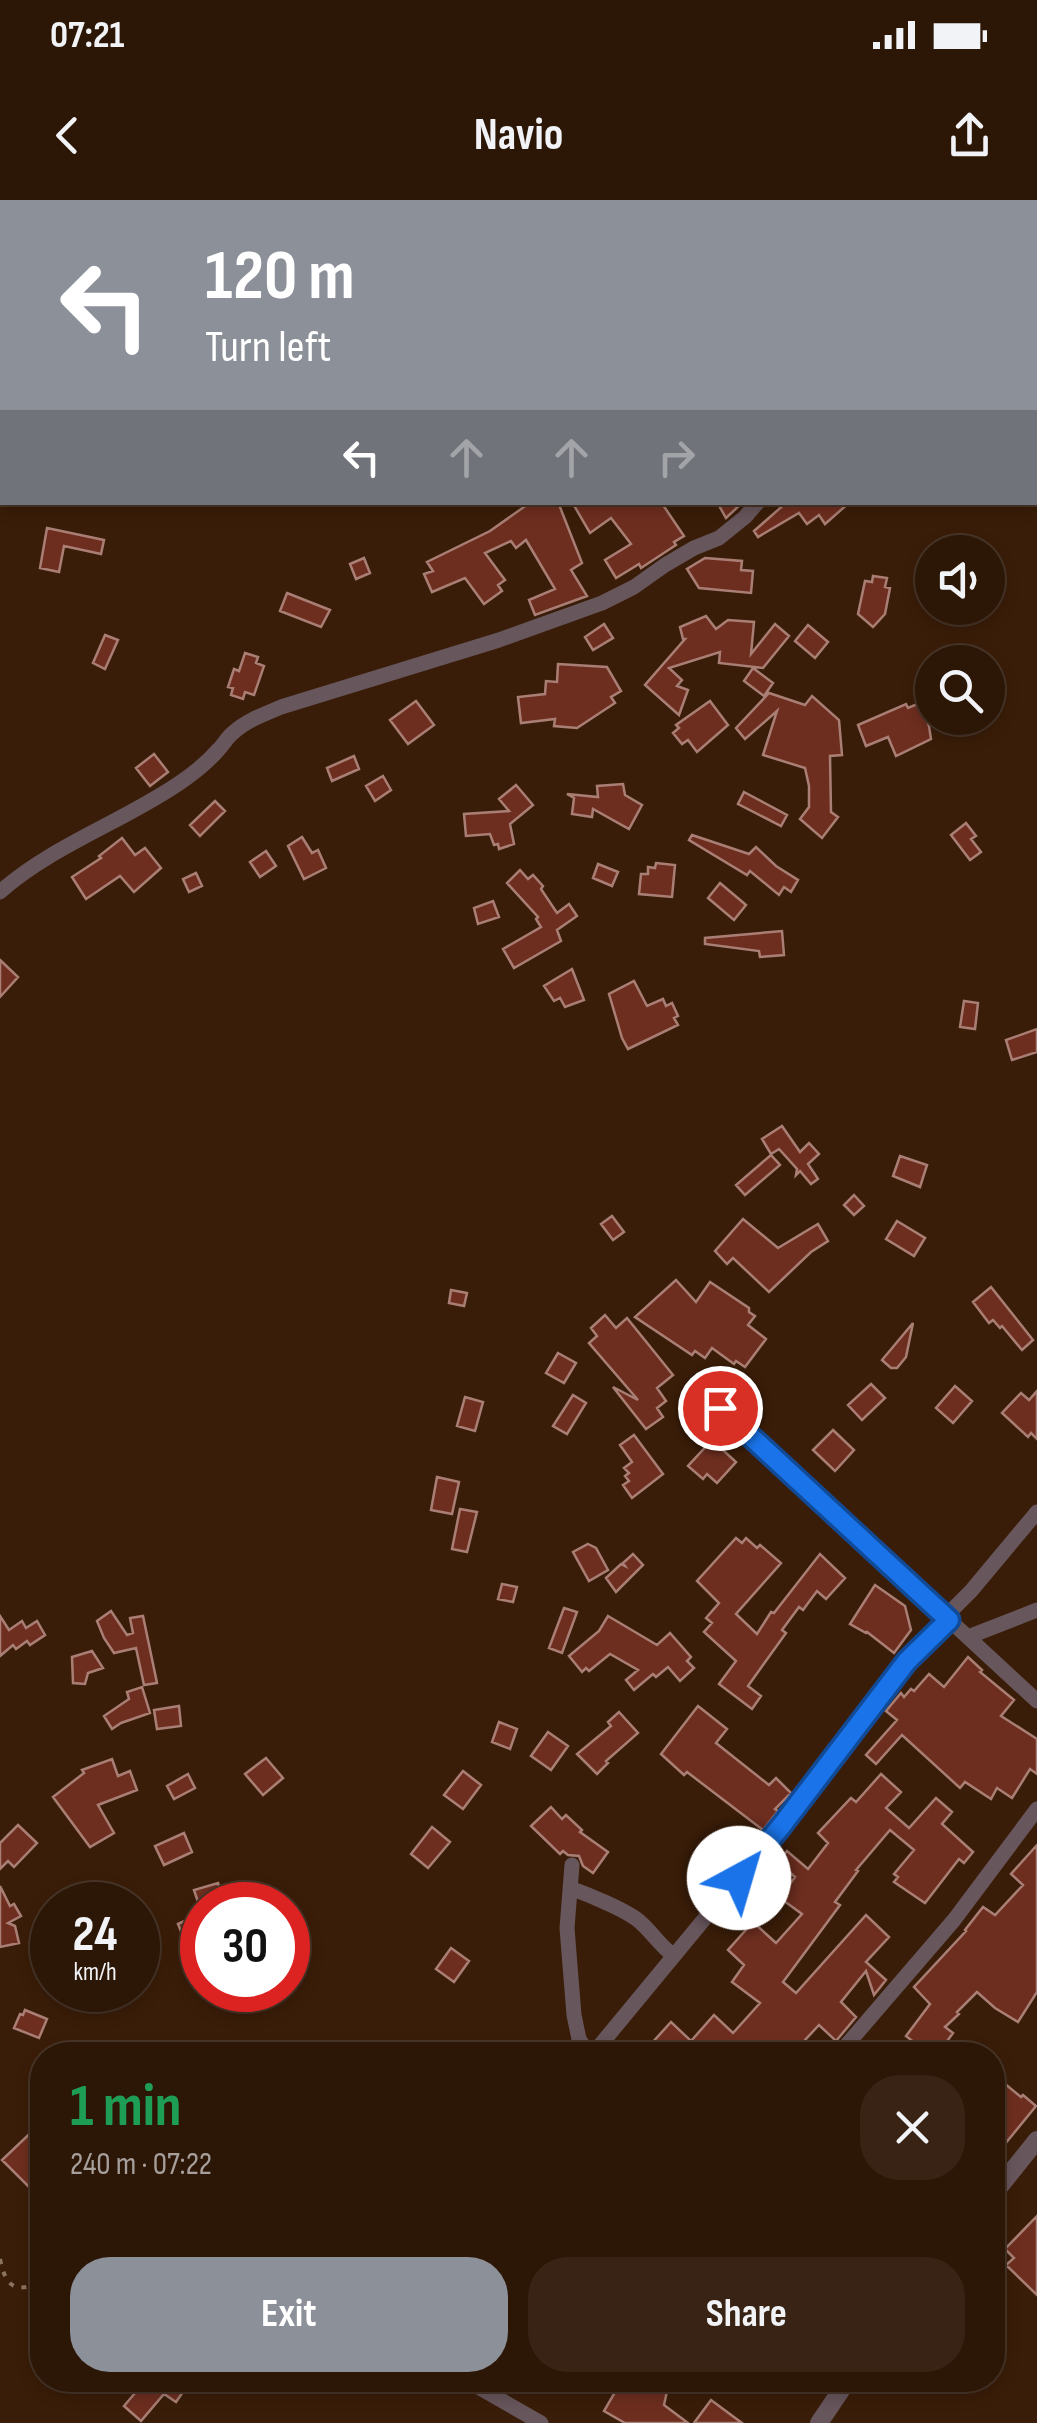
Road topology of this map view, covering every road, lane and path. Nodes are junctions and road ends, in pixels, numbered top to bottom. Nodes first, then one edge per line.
1 (756, 505) edge
2 (1, 890) edge
3 (720, 1408) dead end
4 (1037, 1512) edge
5 (1037, 1610) edge
6 (947, 1618) junction
7 (968, 1637) junction
8 (1037, 1701) edge
9 (1037, 1809) edge
10 (572, 1866) dead end
11 (570, 1888) junction
12 (674, 1956) junction
13 (581, 2042) edge
14 (602, 2042) edge
15 (849, 2042) edge
16 (1037, 2140) edge
17 (1005, 2180) edge
18 (0, 2259) edge
19 (30, 2287) edge
20 (487, 2392) edge
21 (840, 2392) edge
22 (541, 2423) edge
23 (819, 2423) edge

1 - 2 street
3 - 6 street
4 - 6 street
5 - 7 street
6 - 7 street
6 - 12 street
7 - 8 street
9 - 15 street
10 - 11 street
11 - 12 street
11 - 13 street
12 - 14 street
16 - 17 street
18 - 19 path
20 - 22 street
21 - 23 street

